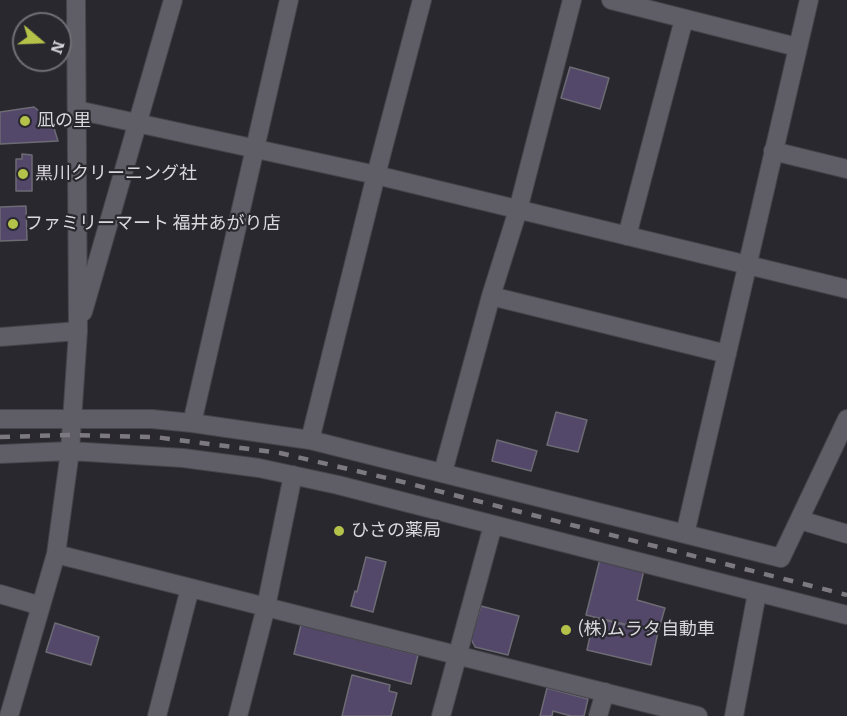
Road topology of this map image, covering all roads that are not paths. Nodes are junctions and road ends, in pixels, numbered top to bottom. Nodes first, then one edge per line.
1 (76, 0) edge
2 (173, 0) edge
3 (289, 0) edge
4 (422, 0) edge
5 (572, 0) edge
6 (611, 0) edge
7 (808, 0) edge
8 (684, 19) junction
9 (797, 47) junction
10 (77, 110) junction
11 (139, 124) junction
12 (254, 149) junction
13 (773, 151) junction
14 (847, 169) edge
15 (376, 175) junction
16 (518, 210) junction
17 (627, 236) junction
18 (748, 265) junction
19 (847, 289) edge
20 (491, 296) junction
21 (78, 332) junction
22 (0, 337) edge
23 (727, 354) junction
24 (73, 418) junction
25 (0, 419) edge
26 (847, 419) edge
27 (192, 423) junction
28 (310, 440) junction
29 (70, 451) junction
30 (0, 454) edge
31 (443, 472) junction
32 (293, 475) junction
33 (800, 520) junction
34 (493, 525) junction
35 (686, 534) junction
36 (847, 534) edge
37 (56, 554) junction
38 (189, 588) junction
39 (757, 593) junction
40 (0, 594) edge
41 (41, 606) junction
42 (266, 607) junction
43 (847, 615) edge
44 (458, 656) junction
45 (8, 690) edge
46 (605, 692) junction
47 (9, 716) edge
48 (157, 716) edge
49 (238, 716) edge
50 (441, 716) edge
51 (598, 716) edge
52 (698, 716) edge
53 (734, 716) edge

1 - 10 street
2 - 11 street
3 - 12 street
4 - 15 street
5 - 16 street
6 - 8 street
7 - 9 street
8 - 9 street
8 - 17 street
9 - 13 street
10 - 11 street
10 - 21 street
11 - 12 street
11 - 21 street
12 - 15 street
12 - 27 street
13 - 14 street
13 - 18 street
15 - 16 street
15 - 28 street
16 - 17 street
16 - 20 street
17 - 18 street
18 - 19 street
18 - 23 street
20 - 23 street
20 - 31 street
21 - 22 street
21 - 24 street
23 - 35 street
24 - 25 street
24 - 27 street
24 - 29 street
26 - 33 street
27 - 28 street
28 - 31 street
29 - 30 street
29 - 32 street
29 - 37 street
31 - 35 street
32 - 34 street
32 - 42 street
33 - 35 street
33 - 36 street
34 - 39 street
34 - 44 street
37 - 38 street
37 - 41 street
38 - 42 street
38 - 48 street
39 - 43 street
39 - 53 street
40 - 41 street
41 - 45 street
42 - 44 street
42 - 49 street
44 - 46 street
44 - 50 street
45 - 47 street
46 - 51 street
46 - 52 street

